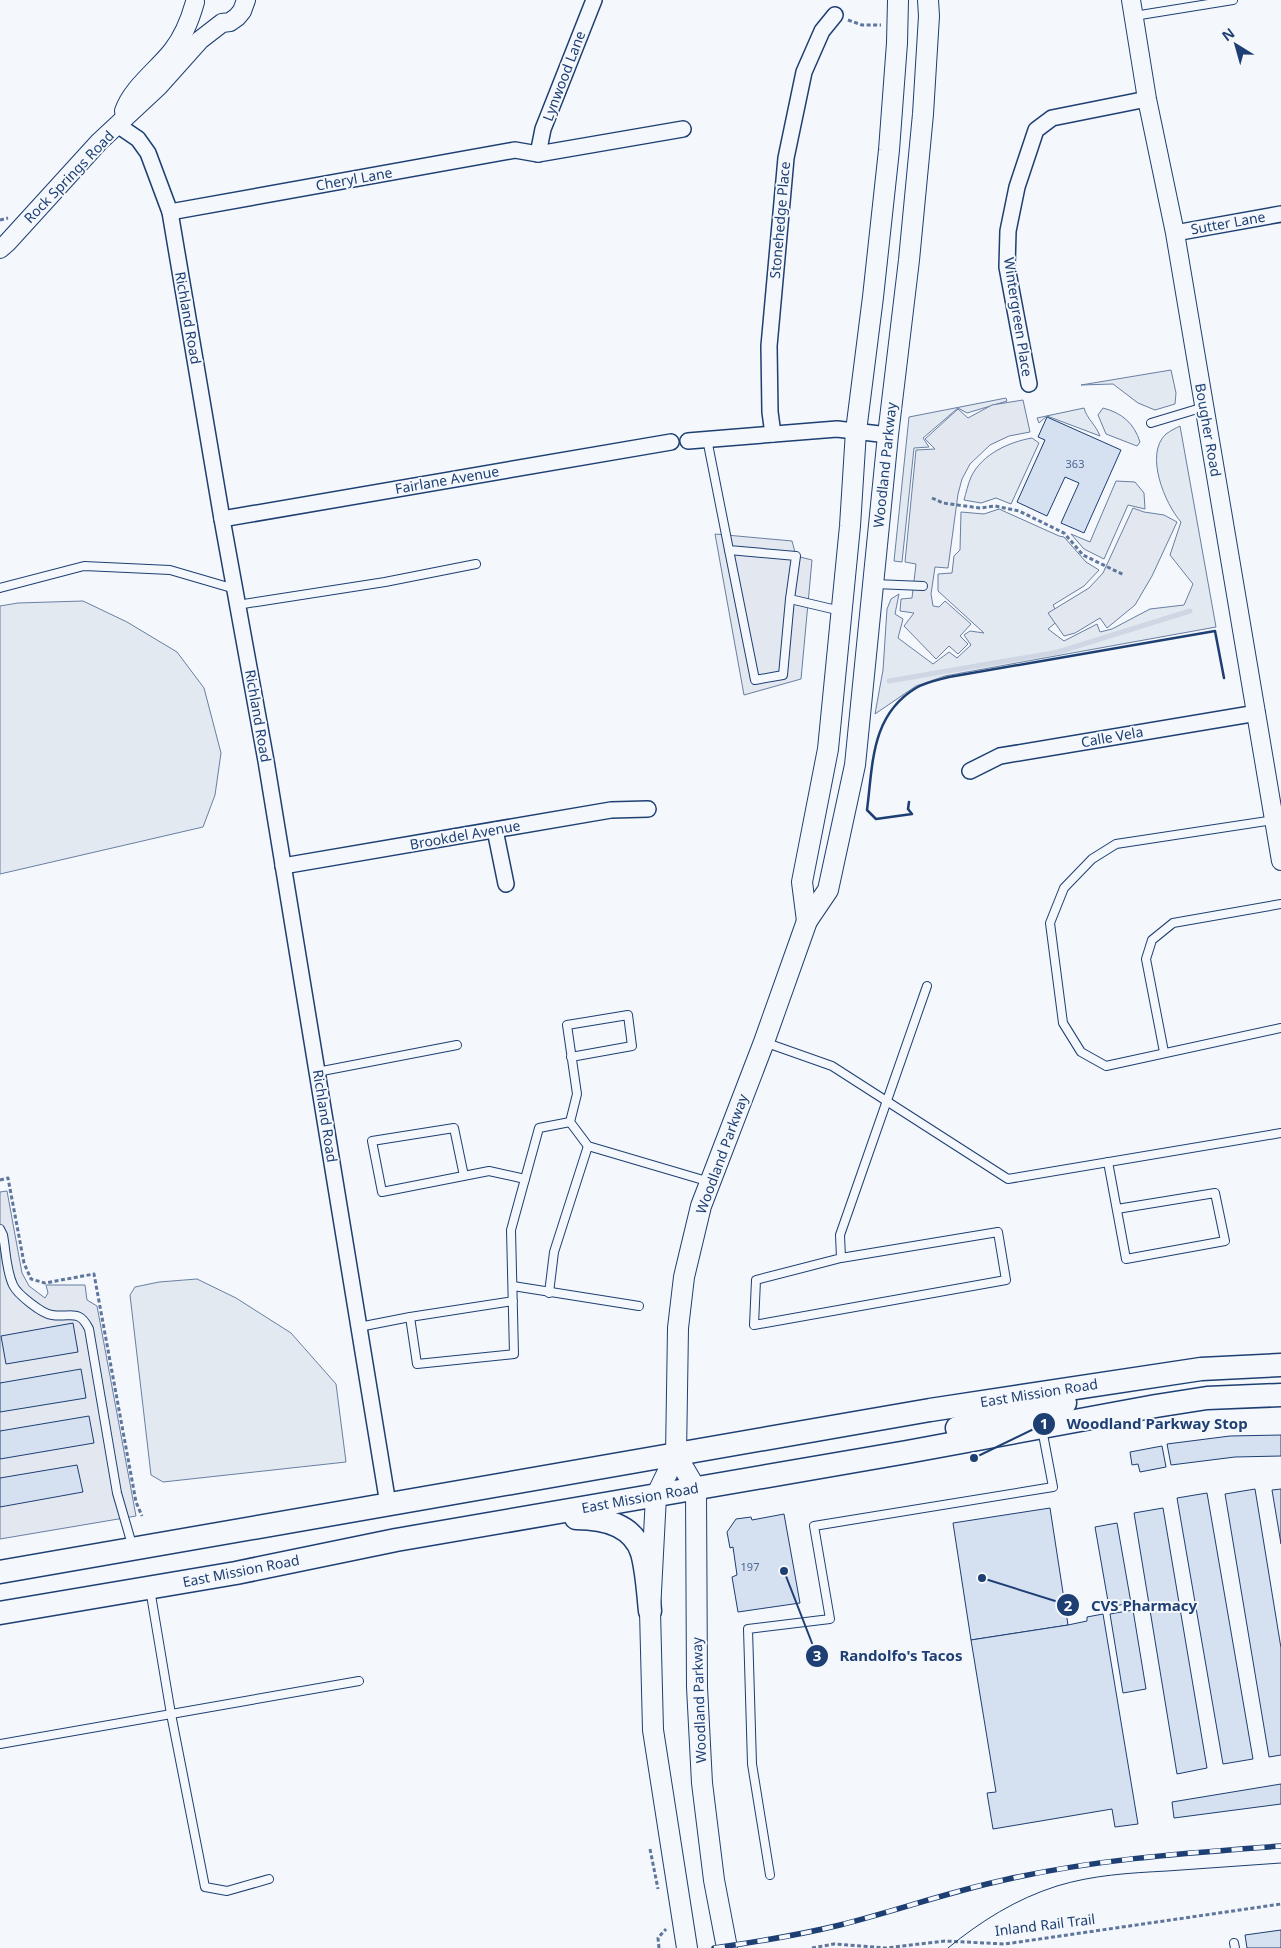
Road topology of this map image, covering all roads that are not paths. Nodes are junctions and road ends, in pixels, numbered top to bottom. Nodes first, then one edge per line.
1 (246, 0) edge
2 (594, 0) edge
3 (898, 0) edge
4 (928, 0) edge
5 (1233, 0) edge
6 (195, 1) edge
7 (1132, 8) edge
8 (836, 15) road end
9 (222, 23) junction
10 (1147, 99) junction
11 (119, 126) junction
12 (682, 130) dead end
13 (538, 154) junction
14 (170, 212) junction
15 (1281, 214) edge
16 (1174, 232) junction
17 (2, 248) edge
18 (1029, 384) dead end
19 (1204, 407) junction
20 (1151, 423) dead end
21 (856, 431) junction
22 (773, 434) junction
23 (888, 435) junction
24 (707, 439) junction
25 (688, 441) dead end
26 (671, 442) dead end
27 (222, 519) junction
28 (729, 550) junction
29 (476, 564) dead end
30 (873, 584) junction
31 (923, 586) dead end
32 (0, 588) edge
33 (234, 589) junction
34 (790, 599) junction
35 (237, 605) junction
36 (840, 611) junction
37 (1257, 713) junction
38 (970, 771) dead end
39 (648, 809) dead end
40 (1274, 820) junction
41 (495, 830) junction
42 (1281, 861) edge
43 (283, 866) junction
44 (506, 884) dead end
45 (1281, 904) edge
46 (806, 921) junction
47 (927, 986) dead end
48 (1281, 1028) edge
49 (764, 1042) junction
50 (457, 1045) dead end
51 (1164, 1052) junction
52 (571, 1057) junction
53 (317, 1072) junction
54 (886, 1100) junction
55 (570, 1122) junction
56 (1281, 1133) edge
57 (588, 1146) junction
58 (1108, 1162) junction
59 (464, 1176) junction
60 (525, 1179) junction
61 (710, 1182) junction
62 (1117, 1209) junction
63 (0, 1229) edge
64 (841, 1258) junction
65 (512, 1286) junction
66 (549, 1293) junction
67 (513, 1301) junction
68 (639, 1306) dead end
69 (410, 1317) junction
70 (359, 1326) junction
71 (1281, 1365) edge
72 (1136, 1378) junction
73 (1281, 1396) edge
74 (1041, 1427) junction
75 (906, 1452) junction
76 (676, 1455) junction
77 (696, 1488) junction
78 (656, 1496) junction
79 (388, 1504) junction
80 (535, 1516) junction
81 (133, 1549) junction
82 (0, 1572) edge
83 (150, 1588) junction
84 (650, 1611) junction
85 (0, 1613) edge
86 (359, 1681) dead end
87 (171, 1714) junction
88 (0, 1744) edge
89 (770, 1875) dead end
90 (269, 1879) dead end
91 (687, 1948) edge
92 (727, 1948) edge

1 - 9 street
2 - 13 street, Lynwood Lane
3 - 21 main road, Woodland Parkway
4 - 23 main road, Woodland Parkway
5 - 7 lane
6 - 9 street, Rock Springs Road
6 - 11 street, Rock Springs Road
7 - 10 street, Bougher Road
8 - 22 street, Stonehedge Place
9 - 11 street
10 - 16 street, Bougher Road
10 - 18 street, Wintergreen Place
11 - 14 street, Richland Road
11 - 17 street, Rock Springs Road
12 - 13 street, Cheryl Lane
13 - 14 street, Cheryl Lane
14 - 27 street, Richland Road
15 - 16 street, Sutter Lane
16 - 19 street, Bougher Road
19 - 20 lane
19 - 37 street, Bougher Road
21 - 22 street
21 - 23 street
21 - 36 main road, Woodland Parkway
22 - 24 street
23 - 30 main road, Woodland Parkway
24 - 25 street
24 - 28 lane
26 - 27 street, Fairlane Avenue
27 - 33 street, Richland Road
28 - 34 lane
28 - 34 lane
29 - 35 lane
30 - 31 lane
30 - 46 main road, Woodland Parkway
32 - 33 lane
33 - 35 street, Richland Road
34 - 36 lane
35 - 43 street, Richland Road
36 - 46 main road, Woodland Parkway
37 - 38 street, Calle Vela
37 - 40 street, Bougher Road
39 - 41 street, Brookdel Avenue
40 - 42 street, Bougher Road
40 - 51 lane
41 - 43 street, Brookdel Avenue
41 - 44 street
43 - 53 street, Richland Road
45 - 51 lane
46 - 49 main road, Woodland Parkway
47 - 54 lane
48 - 51 lane
49 - 54 lane
49 - 61 main road, Woodland Parkway
50 - 53 lane
52 - 52 lane
52 - 55 lane
53 - 70 street, Richland Road
54 - 58 lane
54 - 64 lane
55 - 57 lane
55 - 60 lane
56 - 58 lane
57 - 61 lane
57 - 66 lane
58 - 62 lane
59 - 59 lane
59 - 60 lane
60 - 65 lane
61 - 76 main road, Woodland Parkway
62 - 62 lane
63 - 81 lane
64 - 64 lane
65 - 66 lane
65 - 67 lane
66 - 68 lane
67 - 69 lane
67 - 69 lane
69 - 70 lane
70 - 79 street, Richland Road
71 - 72 main road, East Mission Road
72 - 75 main road
72 - 76 main road, East Mission Road
73 - 74 main road, East Mission Road
74 - 75 main road, East Mission Road
74 - 89 lane
75 - 77 main road, East Mission Road
76 - 77 main road
76 - 78 main road, Woodland Parkway
76 - 79 main road, East Mission Road
77 - 78 main road, East Mission Road
77 - 92 main road, Woodland Parkway
78 - 80 main road, East Mission Road
78 - 84 main road, Woodland Parkway
79 - 81 main road, East Mission Road
80 - 83 main road, East Mission Road
80 - 84 main road
81 - 82 main road, East Mission Road
83 - 85 main road, East Mission Road
83 - 87 lane
84 - 91 main road, Woodland Parkway
86 - 87 lane
87 - 88 lane
87 - 90 lane

